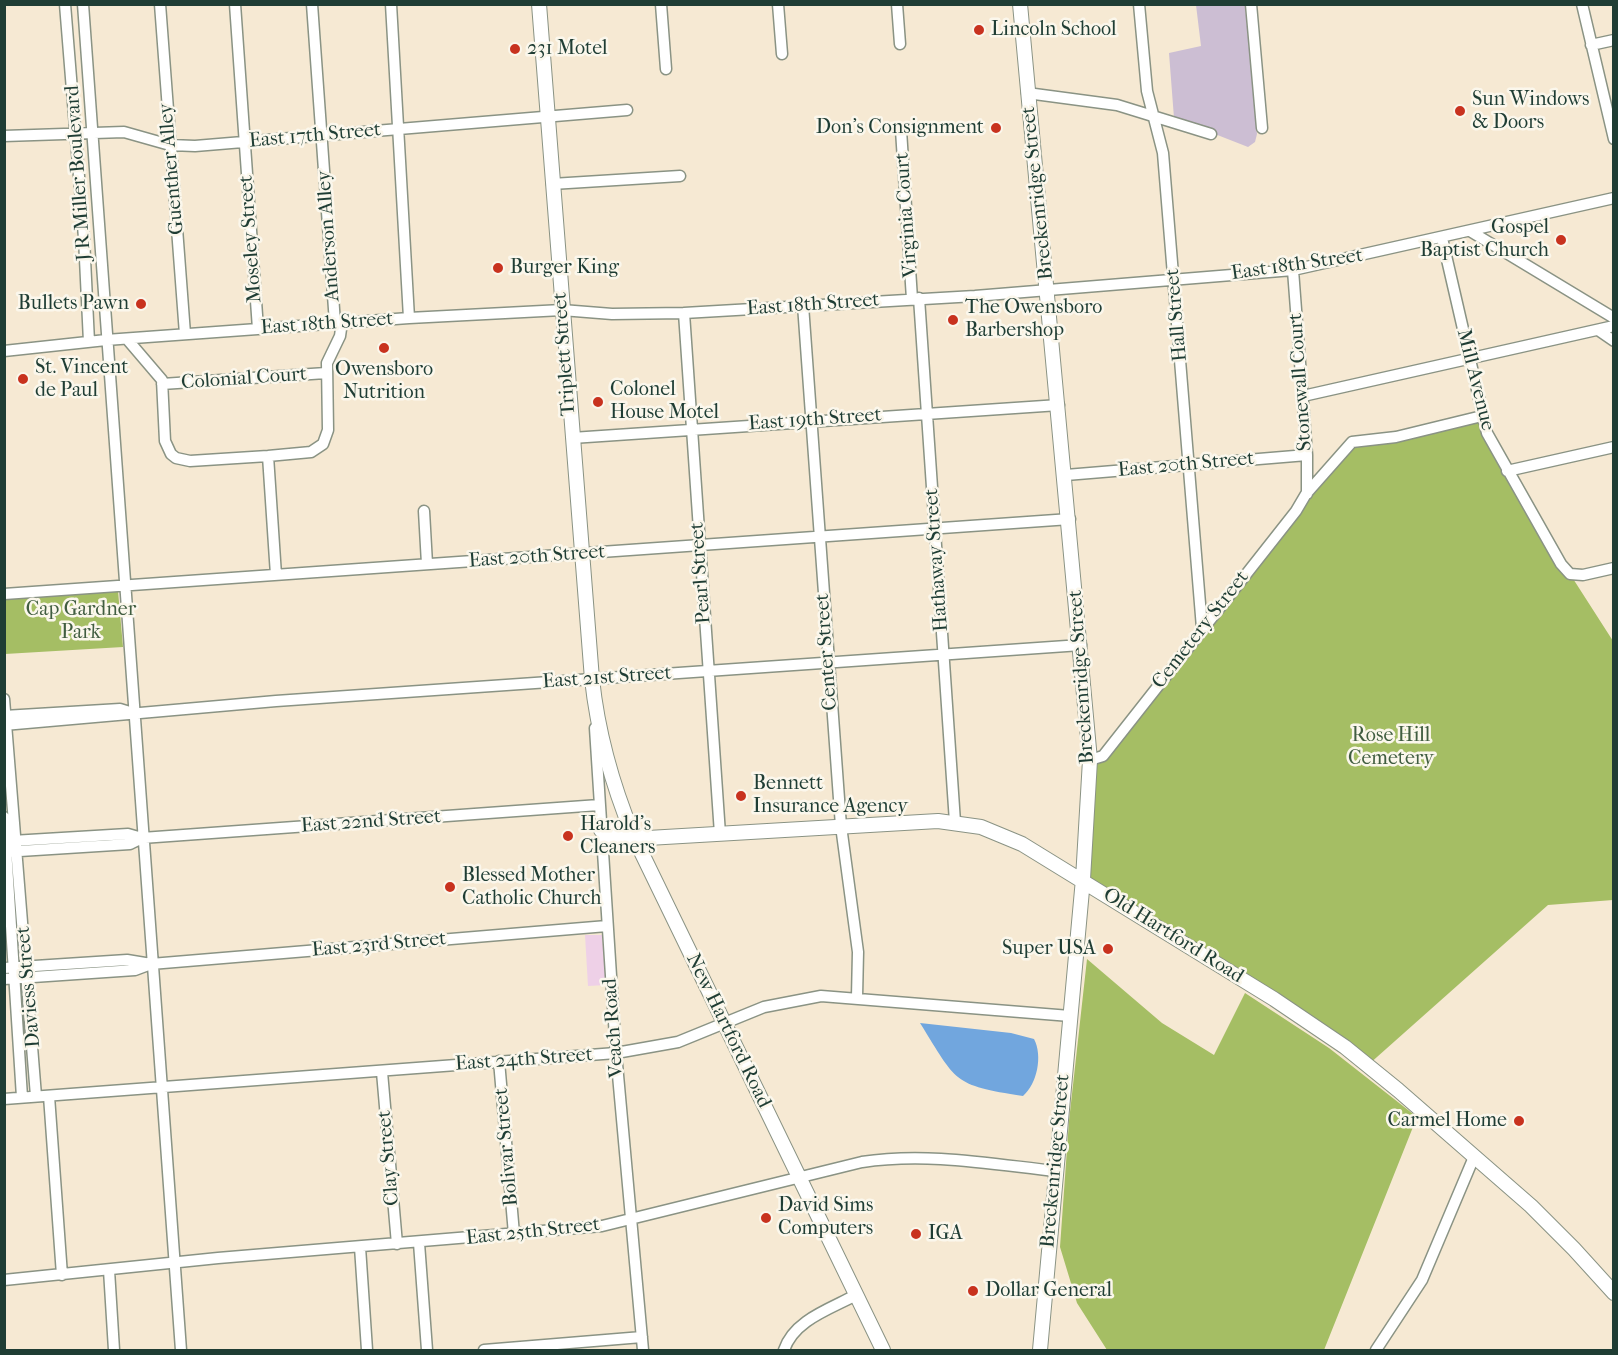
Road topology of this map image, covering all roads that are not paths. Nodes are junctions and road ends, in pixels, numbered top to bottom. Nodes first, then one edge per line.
1 (65, 4) edge
2 (82, 4) edge
3 (160, 4) edge
4 (235, 4) edge
5 (312, 4) edge
6 (391, 4) edge
7 (539, 4) edge
8 (661, 4) edge
9 (778, 4) edge
10 (897, 4) edge
11 (1020, 4) edge
12 (1139, 4) edge
13 (1251, 4) edge
14 (1582, 4) edge
15 (1614, 40) edge
16 (900, 44) dead end
17 (1591, 45) junction
18 (782, 54) dead end
19 (666, 69) dead end
20 (1027, 93) junction
21 (627, 110) dead end
22 (547, 116) junction
23 (1155, 116) junction
24 (396, 128) junction
25 (1262, 129) dead end
26 (901, 130) dead end
27 (77, 133) junction
28 (90, 133) junction
29 (1211, 134) dead end
30 (4, 136) edge
31 (322, 137) junction
32 (1614, 139) edge
33 (244, 142) junction
34 (170, 145) junction
35 (680, 176) dead end
36 (552, 184) junction
37 (1614, 198) edge
38 (1470, 231) junction
39 (84, 237) junction
40 (98, 237) junction
41 (1442, 238) junction
42 (1293, 270) junction
43 (1174, 280) junction
44 (1048, 290) junction
45 (916, 298) junction
46 (803, 305) junction
47 (562, 310) junction
48 (684, 313) junction
49 (409, 318) junction
50 (1614, 318) edge
51 (338, 323) junction
52 (1614, 326) edge
53 (258, 329) junction
54 (1598, 330) junction
55 (185, 334) junction
56 (127, 339) junction
57 (106, 340) junction
58 (1614, 341) edge
59 (89, 342) junction
60 (4, 351) edge
61 (1469, 359) junction
62 (326, 373) junction
63 (162, 384) junction
64 (1303, 396) junction
65 (1059, 405) junction
66 (926, 412) junction
67 (1482, 416) junction
68 (811, 420) junction
69 (691, 429) junction
70 (572, 438) junction
71 (1614, 447) edge
72 (1307, 455) junction
73 (268, 456) junction
74 (1190, 465) junction
75 (1507, 471) junction
76 (1066, 475) junction
77 (1306, 494) junction
78 (423, 511) dead end
79 (1070, 519) junction
80 (935, 529) junction
81 (820, 537) junction
82 (699, 545) junction
83 (582, 554) junction
84 (427, 564) junction
85 (1614, 568) edge
86 (276, 575) junction
87 (124, 586) junction
88 (4, 594) edge
89 (1202, 628) junction
90 (1081, 645) junction
91 (943, 654) junction
92 (828, 662) junction
93 (708, 671) junction
94 (592, 680) junction
95 (4, 699) edge
96 (594, 704) junction
97 (134, 713) junction
98 (6, 720) edge
99 (1090, 760) junction
100 (599, 805) junction
101 (4, 817) edge
102 (955, 822) junction
103 (841, 826) junction
104 (720, 834) junction
105 (602, 835) junction
106 (633, 836) junction
107 (142, 838) junction
108 (9, 847) edge
109 (1083, 879) junction
110 (607, 926) junction
111 (151, 964) junction
112 (27, 972) junction
113 (9, 973) edge
114 (857, 997) junction
115 (1070, 1016) junction
116 (724, 1024) junction
117 (616, 1053) junction
118 (499, 1061) junction
119 (382, 1072) junction
120 (161, 1088) junction
121 (36, 1096) junction
122 (49, 1096) junction
123 (22, 1097) junction
124 (4, 1099) edge
125 (1474, 1157) junction
126 (1055, 1171) junction
127 (799, 1178) junction
128 (632, 1221) junction
129 (514, 1234) junction
130 (419, 1243) junction
131 (397, 1244) junction
132 (360, 1247) junction
133 (174, 1263) junction
134 (108, 1270) junction
135 (62, 1275) junction
136 (4, 1280) edge
137 (1611, 1286) edge
138 (856, 1295) junction
139 (642, 1337) junction
140 (114, 1350) edge
141 (181, 1350) edge
142 (367, 1350) edge
143 (427, 1350) edge
144 (484, 1350) edge
145 (643, 1350) edge
146 (784, 1350) edge
147 (883, 1350) edge
148 (1040, 1350) edge
149 (1376, 1350) edge

1 - 27 street, J R Miller Boulevard
2 - 28 street
3 - 34 street, Guenther Alley
4 - 33 street, Moseley Street
5 - 31 street, Anderson Alley
6 - 24 street
7 - 22 main road, Triplett Street
8 - 19 street
9 - 18 street
10 - 16 street
11 - 20 main road, Breckenridge Street
12 - 23 street, Hall Street
13 - 25 street
14 - 17 street
15 - 17 street
17 - 32 street
20 - 23 street
20 - 44 main road, Breckenridge Street
21 - 22 street, East 17th Street
22 - 24 street, East 17th Street
22 - 36 main road, Triplett Street
23 - 29 street
23 - 43 street, Hall Street
24 - 31 street, East 17th Street
24 - 49 street
26 - 45 street, Virginia Court
27 - 28 street, East 17th Street
27 - 30 street, East 17th Street
27 - 39 street, J R Miller Boulevard
28 - 34 street, East 17th Street
28 - 40 street
31 - 33 street, East 17th Street
31 - 51 street, Anderson Alley
33 - 34 street, East 17th Street
33 - 53 street, Moseley Street
34 - 55 street, Guenther Alley
35 - 36 street
36 - 47 main road, Triplett Street
37 - 38 street, East 18th Street
38 - 41 street, East 18th Street
38 - 50 street
39 - 40 street
39 - 59 street, J R Miller Boulevard
40 - 57 street
41 - 42 street, East 18th Street
41 - 61 street, Mill Avenue
42 - 43 street, East 18th Street
42 - 64 street, Stonewall Court
43 - 44 street, East 18th Street
43 - 74 street, Hall Street
44 - 45 street, East 18th Street
44 - 65 main road, Breckenridge Street
45 - 46 street, East 18th Street
45 - 66 street, Hathaway Street
46 - 48 street, East 18th Street
46 - 68 street, Center Street
47 - 48 street, East 18th Street
47 - 49 street, East 18th Street
47 - 70 main road, Triplett Street
48 - 69 street, Pearl Street
49 - 51 street, East 18th Street
51 - 53 street, East 18th Street
51 - 62 street, Colonial Court
52 - 54 street
53 - 55 street, East 18th Street
54 - 58 street
54 - 61 street
55 - 56 street, East 18th Street
56 - 57 street, East 18th Street
56 - 63 street, Colonial Court
57 - 59 street, East 18th Street
57 - 87 street
59 - 60 street, East 18th Street
61 - 64 street
61 - 67 street, Mill Avenue
62 - 63 street, Colonial Court
62 - 73 street, Colonial Court
63 - 73 street, Colonial Court
64 - 72 street, Stonewall Court
65 - 66 street, East 19th Street
65 - 76 main road, Breckenridge Street
66 - 68 street, East 19th Street
66 - 80 street, Hathaway Street
67 - 75 street, Mill Avenue
67 - 77 street, Cemetery Street
68 - 69 street, East 19th Street
68 - 81 street, Center Street
69 - 70 street, East 19th Street
69 - 82 street, Pearl Street
70 - 83 main road, Triplett Street
71 - 75 street
72 - 74 street, East 20th Street
72 - 77 street, Stonewall Court
73 - 86 street
74 - 76 street, East 20th Street
74 - 89 street, Hall Street
75 - 85 street, Mill Avenue
76 - 79 main road, Breckenridge Street
77 - 89 street, Cemetery Street
78 - 84 street
79 - 80 street, East 20th Street
79 - 90 main road, Breckenridge Street
80 - 81 street, East 20th Street
80 - 91 street, Hathaway Street
81 - 82 street, East 20th Street
81 - 92 street, Center Street
82 - 83 street, East 20th Street
82 - 93 street, Pearl Street
83 - 84 street, East 20th Street
83 - 94 main road, Triplett Street
84 - 86 street, East 20th Street
86 - 87 street, East 20th Street
87 - 88 street, East 20th Street
87 - 97 street
89 - 99 street, Cemetery Street
90 - 91 street, East 21st Street
90 - 99 main road, Breckenridge Street
91 - 92 street, East 21st Street
91 - 102 street, Hathaway Street
92 - 93 street, East 21st Street
92 - 103 street, Center Street
93 - 94 street, East 21st Street
93 - 104 street, Pearl Street
94 - 96 main road, Triplett Street
94 - 97 street, East 21st Street
95 - 98 street, Daviess Street
96 - 100 street, Veach Road
96 - 106 main road, New Hartford Road
97 - 98 street, East 21st Street
97 - 107 street
98 - 108 street, Daviess Street
99 - 109 main road, Breckenridge Street
100 - 105 street, Veach Road
100 - 107 street, East 22nd Street
101 - 108 street
102 - 103 main road, Old Hartford Road
102 - 109 main road, Old Hartford Road
103 - 104 main road, Old Hartford Road
103 - 114 street, Center Street
104 - 106 main road, Old Hartford Road
105 - 106 main road, Old Hartford Road
105 - 110 street, Veach Road
106 - 116 main road, New Hartford Road
107 - 108 street, East 22nd Street
107 - 111 street
108 - 112 street, Daviess Street
108 - 113 street
109 - 115 main road, Breckenridge Street
109 - 125 main road, Old Hartford Road
110 - 111 street, East 23rd Street
110 - 117 street, Veach Road
111 - 112 street, East 23rd Street
111 - 120 street
112 - 113 street, East 23rd Street
112 - 121 street, Daviess Street
113 - 123 street
114 - 115 street, East 24th Street
114 - 116 street, East 24th Street
115 - 126 main road, Breckenridge Street
116 - 117 street, East 24th Street
116 - 127 main road, New Hartford Road
117 - 118 street, East 24th Street
117 - 128 street, Veach Road
118 - 119 street, East 24th Street
118 - 129 street, Bolivar Street
119 - 120 street, East 24th Street
119 - 131 street, Clay Street
120 - 122 street, East 24th Street
120 - 133 street
121 - 122 street, East 24th Street
121 - 123 street, East 24th Street
122 - 135 street
123 - 124 street, East 24th Street
125 - 137 main road, Old Hartford Road
125 - 149 street
126 - 127 street, East 25th Street
126 - 148 main road, Breckenridge Street
127 - 128 street, East 25th Street
127 - 138 main road, New Hartford Road
128 - 129 street, East 25th Street
128 - 139 street, Veach Road
129 - 130 street, East 25th Street
130 - 131 street, East 25th Street
130 - 143 street
131 - 132 street, East 25th Street
132 - 133 street, East 25th Street
132 - 142 street
133 - 134 street, East 25th Street
133 - 141 street
134 - 135 street, East 25th Street
134 - 140 street
135 - 136 street, East 25th Street
138 - 146 street
138 - 147 main road, New Hartford Road
139 - 144 street
139 - 145 street, Veach Road

